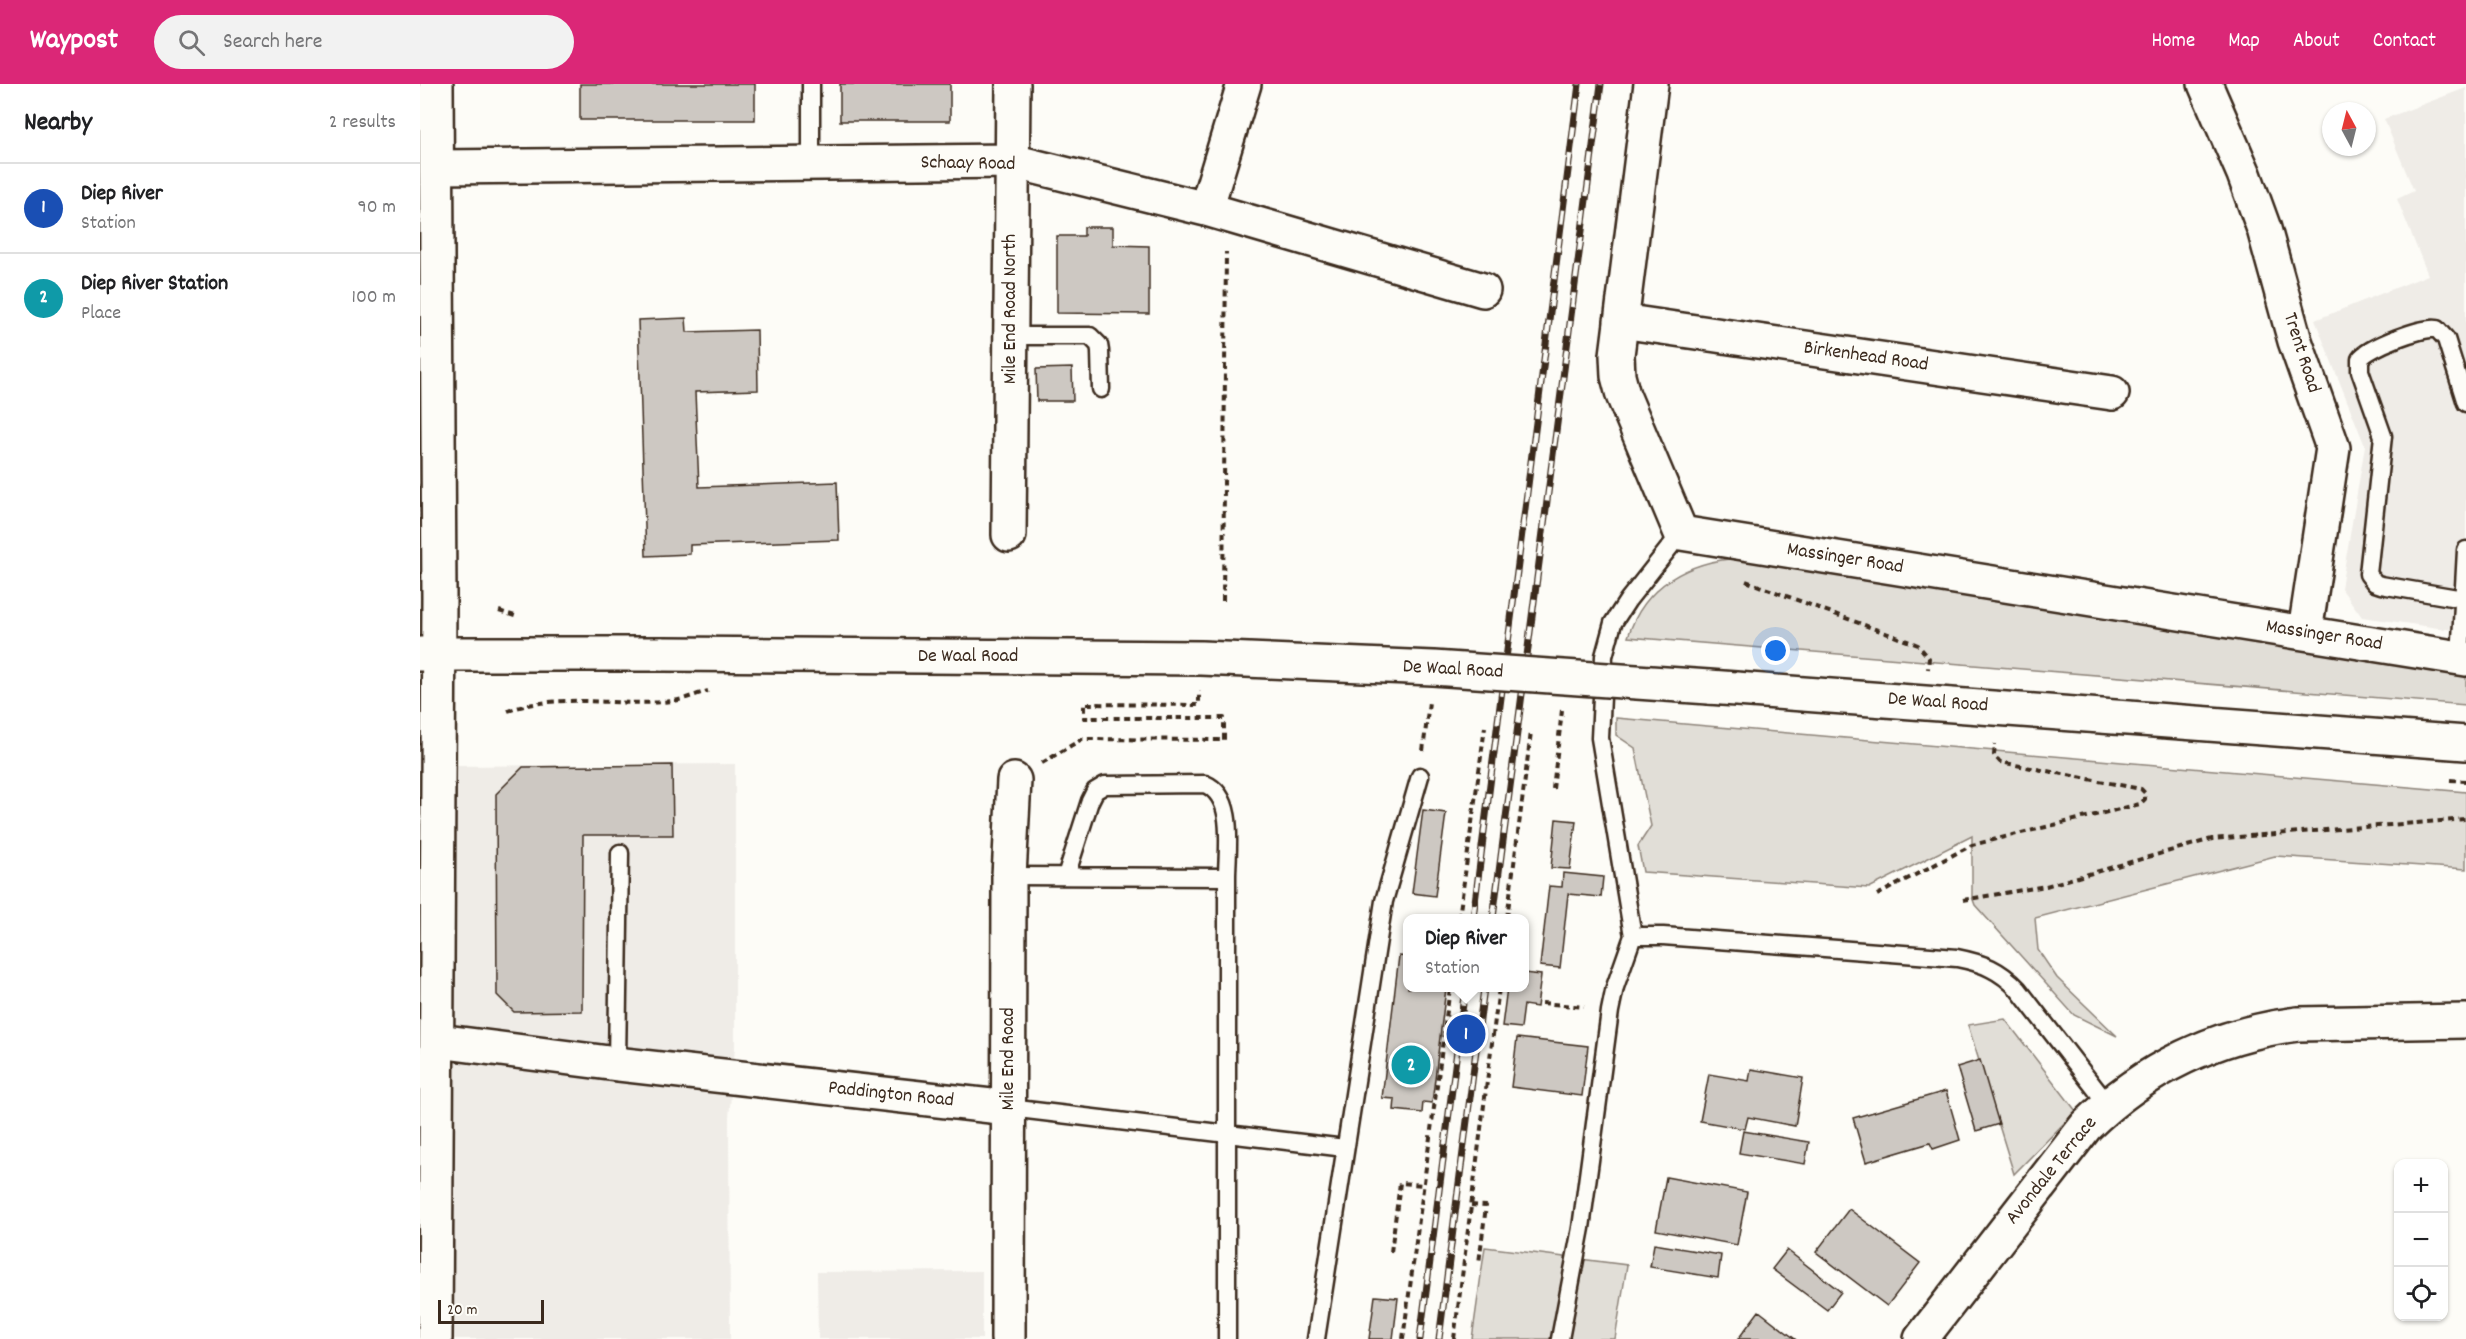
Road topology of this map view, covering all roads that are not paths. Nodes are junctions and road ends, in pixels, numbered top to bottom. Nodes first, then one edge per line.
1 (436, 84) edge
2 (812, 84) edge
3 (1012, 84) edge
4 (1244, 84) edge
5 (1651, 84) edge
6 (2205, 84) edge
7 (1012, 161) junction
8 (811, 165) junction
9 (437, 167) junction
10 (1216, 212) junction
11 (1483, 290) dead end
12 (1621, 321) junction
13 (1011, 336) junction
14 (1101, 389) dead end
15 (2112, 393) dead end
16 (2466, 403) edge
17 (428, 418) edge
18 (1681, 533) junction
19 (1010, 535) dead end
20 (2466, 550) edge
21 (2463, 599) junction
22 (2305, 632) junction
23 (429, 654) edge
24 (2463, 659) edge
25 (2466, 743) edge
26 (1420, 776) road end
27 (1014, 780) road end
28 (620, 852) dead end
29 (1010, 876) junction
30 (1066, 876) junction
31 (1227, 877) junction
32 (1633, 936) junction
33 (2466, 1022) edge
34 (438, 1041) junction
35 (617, 1064) junction
36 (2108, 1105) junction
37 (1009, 1108) junction
38 (1226, 1134) junction
39 (1345, 1148) junction
40 (435, 1339) edge
41 (1008, 1339) edge
42 (1227, 1339) edge
43 (1316, 1339) edge
44 (1560, 1339) edge
45 (1922, 1339) edge

1 - 9 street
2 - 8 lane
3 - 7 street, Mile End Road North
4 - 10 street
5 - 12 street
6 - 22 street, Trent Road
7 - 8 street, Schaay Road
7 - 10 street, Schaay Road
7 - 13 street, Mile End Road North
8 - 9 street, Schaay Road
9 - 17 street
10 - 11 street, Schaay Road
12 - 15 street, Birkenhead Road
12 - 18 street
13 - 14 lane
13 - 19 street, Mile End Road North
16 - 21 lane
17 - 23 street
18 - 22 street, Massinger Road
18 - 32 lane
20 - 21 lane
21 - 24 lane
22 - 24 street, Massinger Road
23 - 25 street, De Waal Road, bridge
23 - 34 street
26 - 39 lane
27 - 29 street, Mile End Road
28 - 35 lane
29 - 30 lane
29 - 37 street, Mile End Road
30 - 31 lane
30 - 31 lane
31 - 38 lane
32 - 36 lane
32 - 44 lane
33 - 36 street, Avondale Terrace
34 - 35 street, Paddington Road
34 - 40 street
35 - 37 street, Paddington Road
36 - 45 street, Avondale Terrace
37 - 38 lane, Paddington Road
37 - 41 street, Mile End Road
38 - 39 lane, Paddington Road
38 - 42 lane
39 - 43 lane

